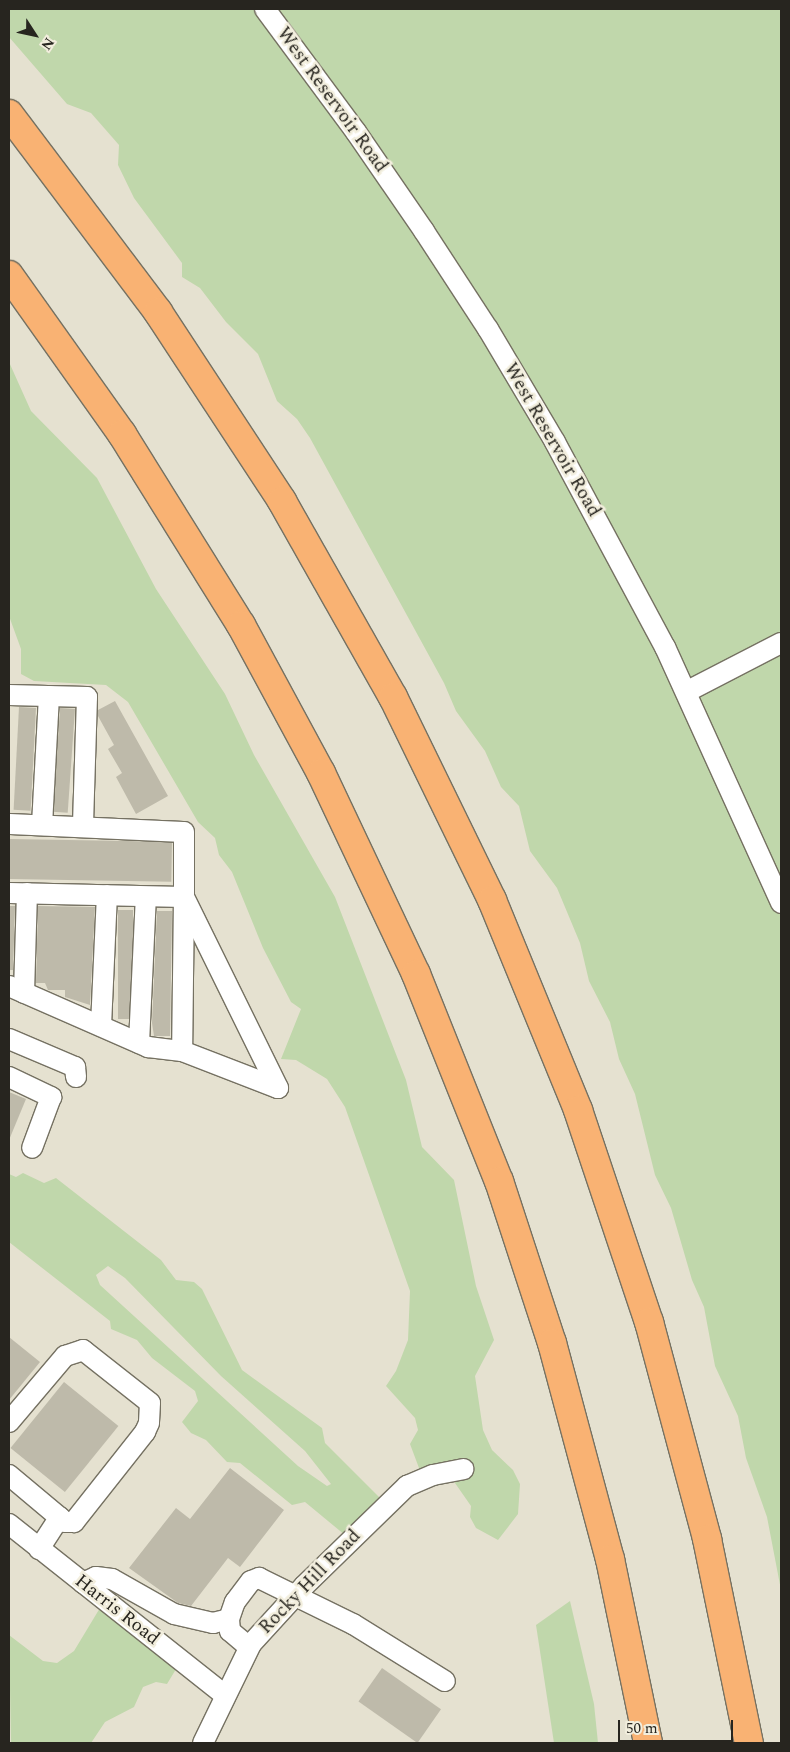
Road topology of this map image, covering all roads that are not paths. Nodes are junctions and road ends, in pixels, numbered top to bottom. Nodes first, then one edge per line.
1 (265, 9) edge
2 (9, 114) edge
3 (9, 275) edge
4 (781, 643) edge
5 (686, 692) junction
6 (9, 695) edge
7 (49, 696) junction
8 (9, 824) edge
9 (42, 825) junction
10 (82, 827) junction
11 (18, 893) edge
12 (107, 896) junction
13 (146, 897) junction
14 (184, 898) junction
15 (781, 903) edge
16 (16, 990) edge
17 (101, 1026) junction
18 (9, 1039) edge
19 (139, 1043) junction
20 (182, 1051) junction
21 (9, 1077) edge
22 (76, 1077) dead end
23 (32, 1148) dead end
24 (9, 1422) edge
25 (463, 1469) dead end
26 (9, 1475) edge
27 (60, 1517) junction
28 (9, 1524) edge
29 (39, 1549) junction
30 (83, 1584) junction
31 (294, 1596) junction
32 (229, 1619) junction
33 (249, 1647) junction
34 (445, 1681) dead end
35 (225, 1695) junction
36 (203, 1743) edge
37 (648, 1743) edge
38 (749, 1743) edge

1 - 5 street, West Reservoir Road
2 - 38 highway
3 - 37 highway
4 - 5 street
5 - 15 street, West Reservoir Road
6 - 7 street
7 - 9 street
7 - 10 street
8 - 9 street
9 - 10 street
10 - 14 street
11 - 12 street
11 - 16 street
12 - 13 street
12 - 17 street
13 - 14 street
13 - 19 street
14 - 20 street
14 - 20 street
16 - 17 street
17 - 19 street
18 - 22 street
19 - 20 street
21 - 23 street
24 - 27 street
25 - 31 street, Rocky Hill Road
26 - 27 street
27 - 29 street
28 - 29 street, Harris Road
29 - 30 street, Harris Road
30 - 32 street
30 - 35 street, Harris Road
31 - 32 street
31 - 33 street, Rocky Hill Road
31 - 34 street
32 - 33 street
33 - 35 street, Rocky Hill Road
35 - 36 street, Rocky Hill Road

